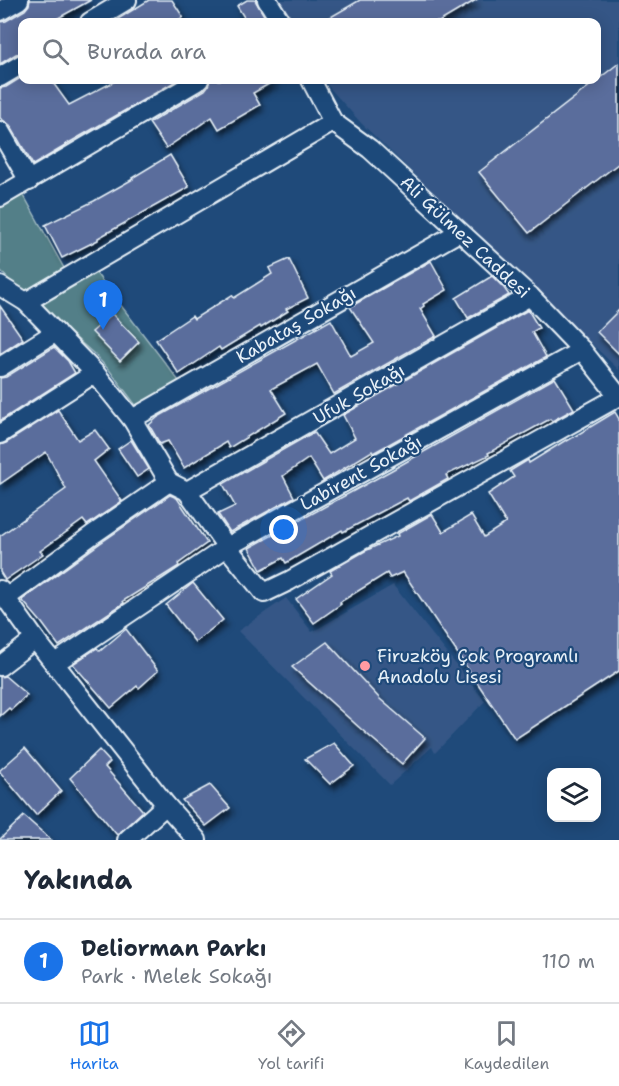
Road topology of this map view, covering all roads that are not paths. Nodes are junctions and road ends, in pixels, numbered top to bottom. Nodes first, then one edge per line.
1 (19, 0) edge
2 (126, 0) edge
3 (267, 0) edge
4 (0, 11) edge
5 (97, 18) edge
6 (278, 18) edge
7 (18, 66) edge
8 (0, 77) edge
9 (192, 84) edge
10 (313, 84) edge
11 (333, 122) junction
12 (0, 130) edge
13 (29, 181) junction
14 (0, 197) edge
15 (459, 232) junction
16 (0, 286) edge
17 (530, 296) junction
18 (26, 302) junction
19 (56, 332) junction
20 (582, 350) junction
21 (0, 367) edge
22 (95, 373) junction
23 (619, 397) edge
24 (132, 419) junction
25 (0, 434) edge
26 (169, 482) junction
27 (188, 491) junction
28 (227, 547) junction
29 (3, 594) edge
30 (35, 639) junction
31 (55, 663) junction
32 (0, 666) edge
33 (166, 805) junction
34 (127, 840) edge
35 (197, 840) edge

1 - 4 street
2 - 5 street
3 - 6 street
7 - 8 street
9 - 13 street
10 - 11 street, Ali Gülmez Caddesi
11 - 15 street, Ali Gülmez Caddesi
11 - 18 street
12 - 13 street
13 - 14 street
15 - 17 street, Ali Gülmez Caddesi
15 - 24 street, Kabataş Sokağı
16 - 18 street
17 - 20 street, Ali Gülmez Caddesi
17 - 27 street, Ufuk Sokağı
18 - 19 street
19 - 21 street
19 - 22 street
20 - 23 street, Ali Gülmez Caddesi
20 - 28 street, Labirent Sokağı
22 - 24 street
22 - 25 street
23 - 28 street
24 - 26 street
26 - 27 street
26 - 29 street
27 - 28 street
28 - 31 street, Labirent Sokağı
29 - 30 street
30 - 31 street
30 - 32 street
31 - 33 street
33 - 34 street
33 - 35 street

